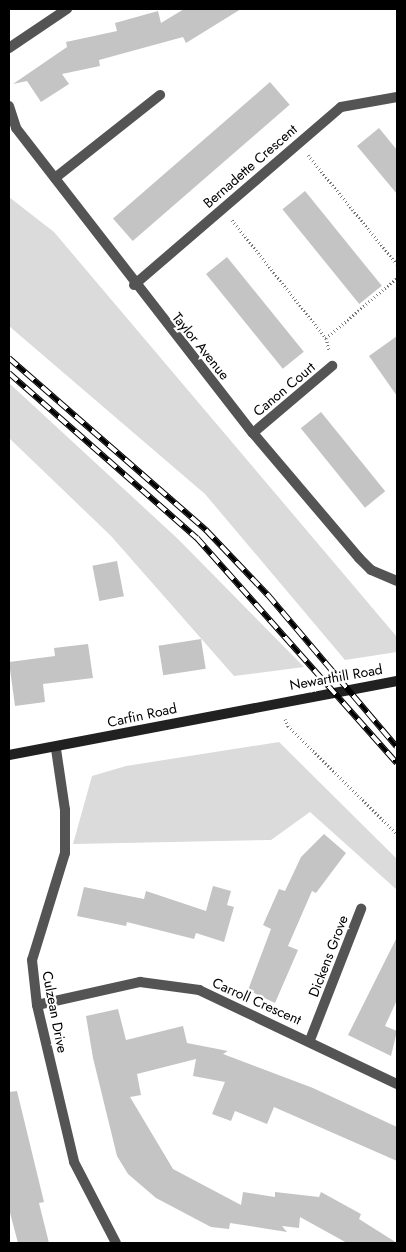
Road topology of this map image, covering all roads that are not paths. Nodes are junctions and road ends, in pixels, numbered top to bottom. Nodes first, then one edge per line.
1 (67, 9) edge
2 (9, 48) edge
3 (160, 95) dead end
4 (397, 97) edge
5 (9, 106) edge
6 (55, 178) junction
7 (134, 284) junction
8 (332, 366) road end
9 (253, 433) junction
10 (397, 581) edge
11 (397, 681) edge
12 (280, 701) joint
13 (56, 749) junction
14 (9, 755) edge
15 (361, 909) dead end
16 (37, 1005) junction
17 (310, 1040) junction
18 (397, 1084) edge
19 (116, 1243) edge

1 - 2 street
3 - 6 street
4 - 7 street, Bernadette Crescent
5 - 6 street, Taylor Avenue
6 - 7 street, Taylor Avenue
7 - 9 street, Taylor Avenue
8 - 9 street, Canon Court
9 - 10 street, Taylor Avenue
11 - 12 main road, Newarthill Road
12 - 13 main road, Carfin Road
13 - 14 main road, Carfin Road
13 - 16 street, Culzean Drive
15 - 17 street, Dickens Grove
16 - 17 street, Carroll Crescent
16 - 19 street, Culzean Drive
17 - 18 street, Carroll Crescent

